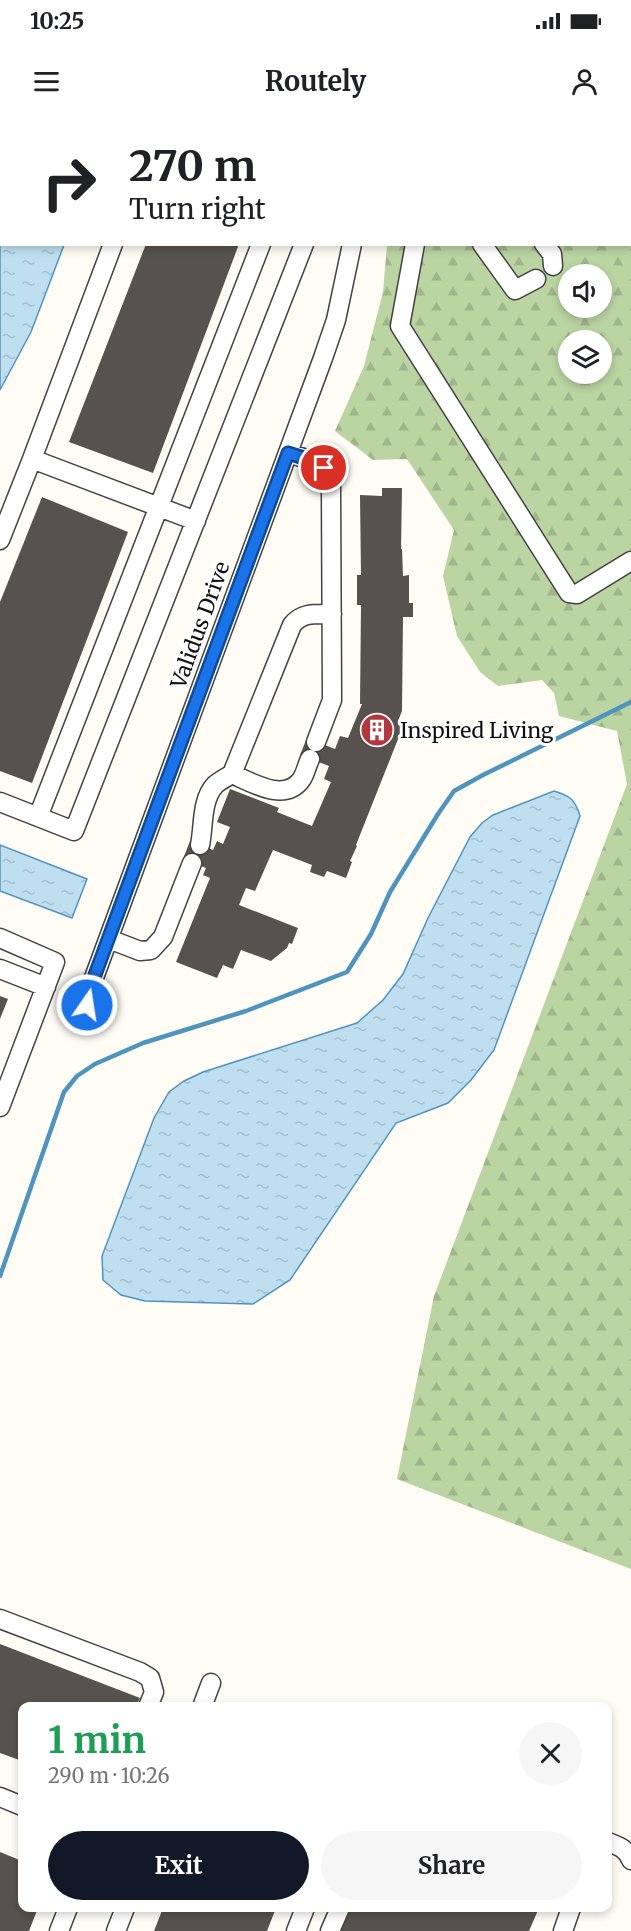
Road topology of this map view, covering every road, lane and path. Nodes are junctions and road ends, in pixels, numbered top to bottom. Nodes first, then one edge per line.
1 (112, 246) edge
2 (260, 246) edge
3 (303, 246) edge
4 (352, 246) edge
5 (415, 246) edge
6 (483, 246) edge
7 (546, 246) edge
8 (553, 266) dead end
9 (536, 279) dead end
10 (288, 453) junction
11 (32, 459) junction
12 (159, 507) junction
13 (196, 521) junction
14 (0, 540) edge
15 (631, 561) edge
16 (332, 614) junction
17 (231, 774) junction
18 (0, 802) edge
19 (38, 816) junction
20 (200, 845) dead end
21 (192, 863) dead end
22 (0, 938) edge
23 (109, 939) junction
24 (0, 969) edge
25 (46, 987) junction
26 (94, 1019) dead end
27 (0, 1107) edge
28 (0, 1620) edge
29 (211, 1683) dead end
30 (150, 1702) edge
31 (204, 1702) edge
32 (0, 1797) edge
33 (18, 1804) edge
34 (612, 1843) edge
35 (631, 1860) edge
36 (67, 1912) edge
37 (123, 1912) edge
38 (303, 1912) edge
39 (338, 1912) edge
40 (570, 1912) edge
41 (59, 1931) edge
42 (116, 1931) edge
43 (296, 1931) edge
44 (330, 1931) edge
45 (563, 1931) edge

1 - 11 street
2 - 12 street
3 - 13 street
4 - 10 street, Validus Drive
5 - 15 street
6 - 9 street
7 - 8 street
10 - 16 street
10 - 23 street, Validus Drive
11 - 12 street
11 - 14 street
12 - 13 street
12 - 19 street
13 - 19 street
16 - 17 street
16 - 17 street
17 - 20 street
18 - 19 street
21 - 23 street
22 - 25 street
23 - 26 street, Validus Drive
24 - 25 street
25 - 27 street
28 - 30 street
29 - 31 street
32 - 33 street
34 - 35 street
36 - 41 street
37 - 42 street
38 - 43 street
39 - 44 street
40 - 45 street

